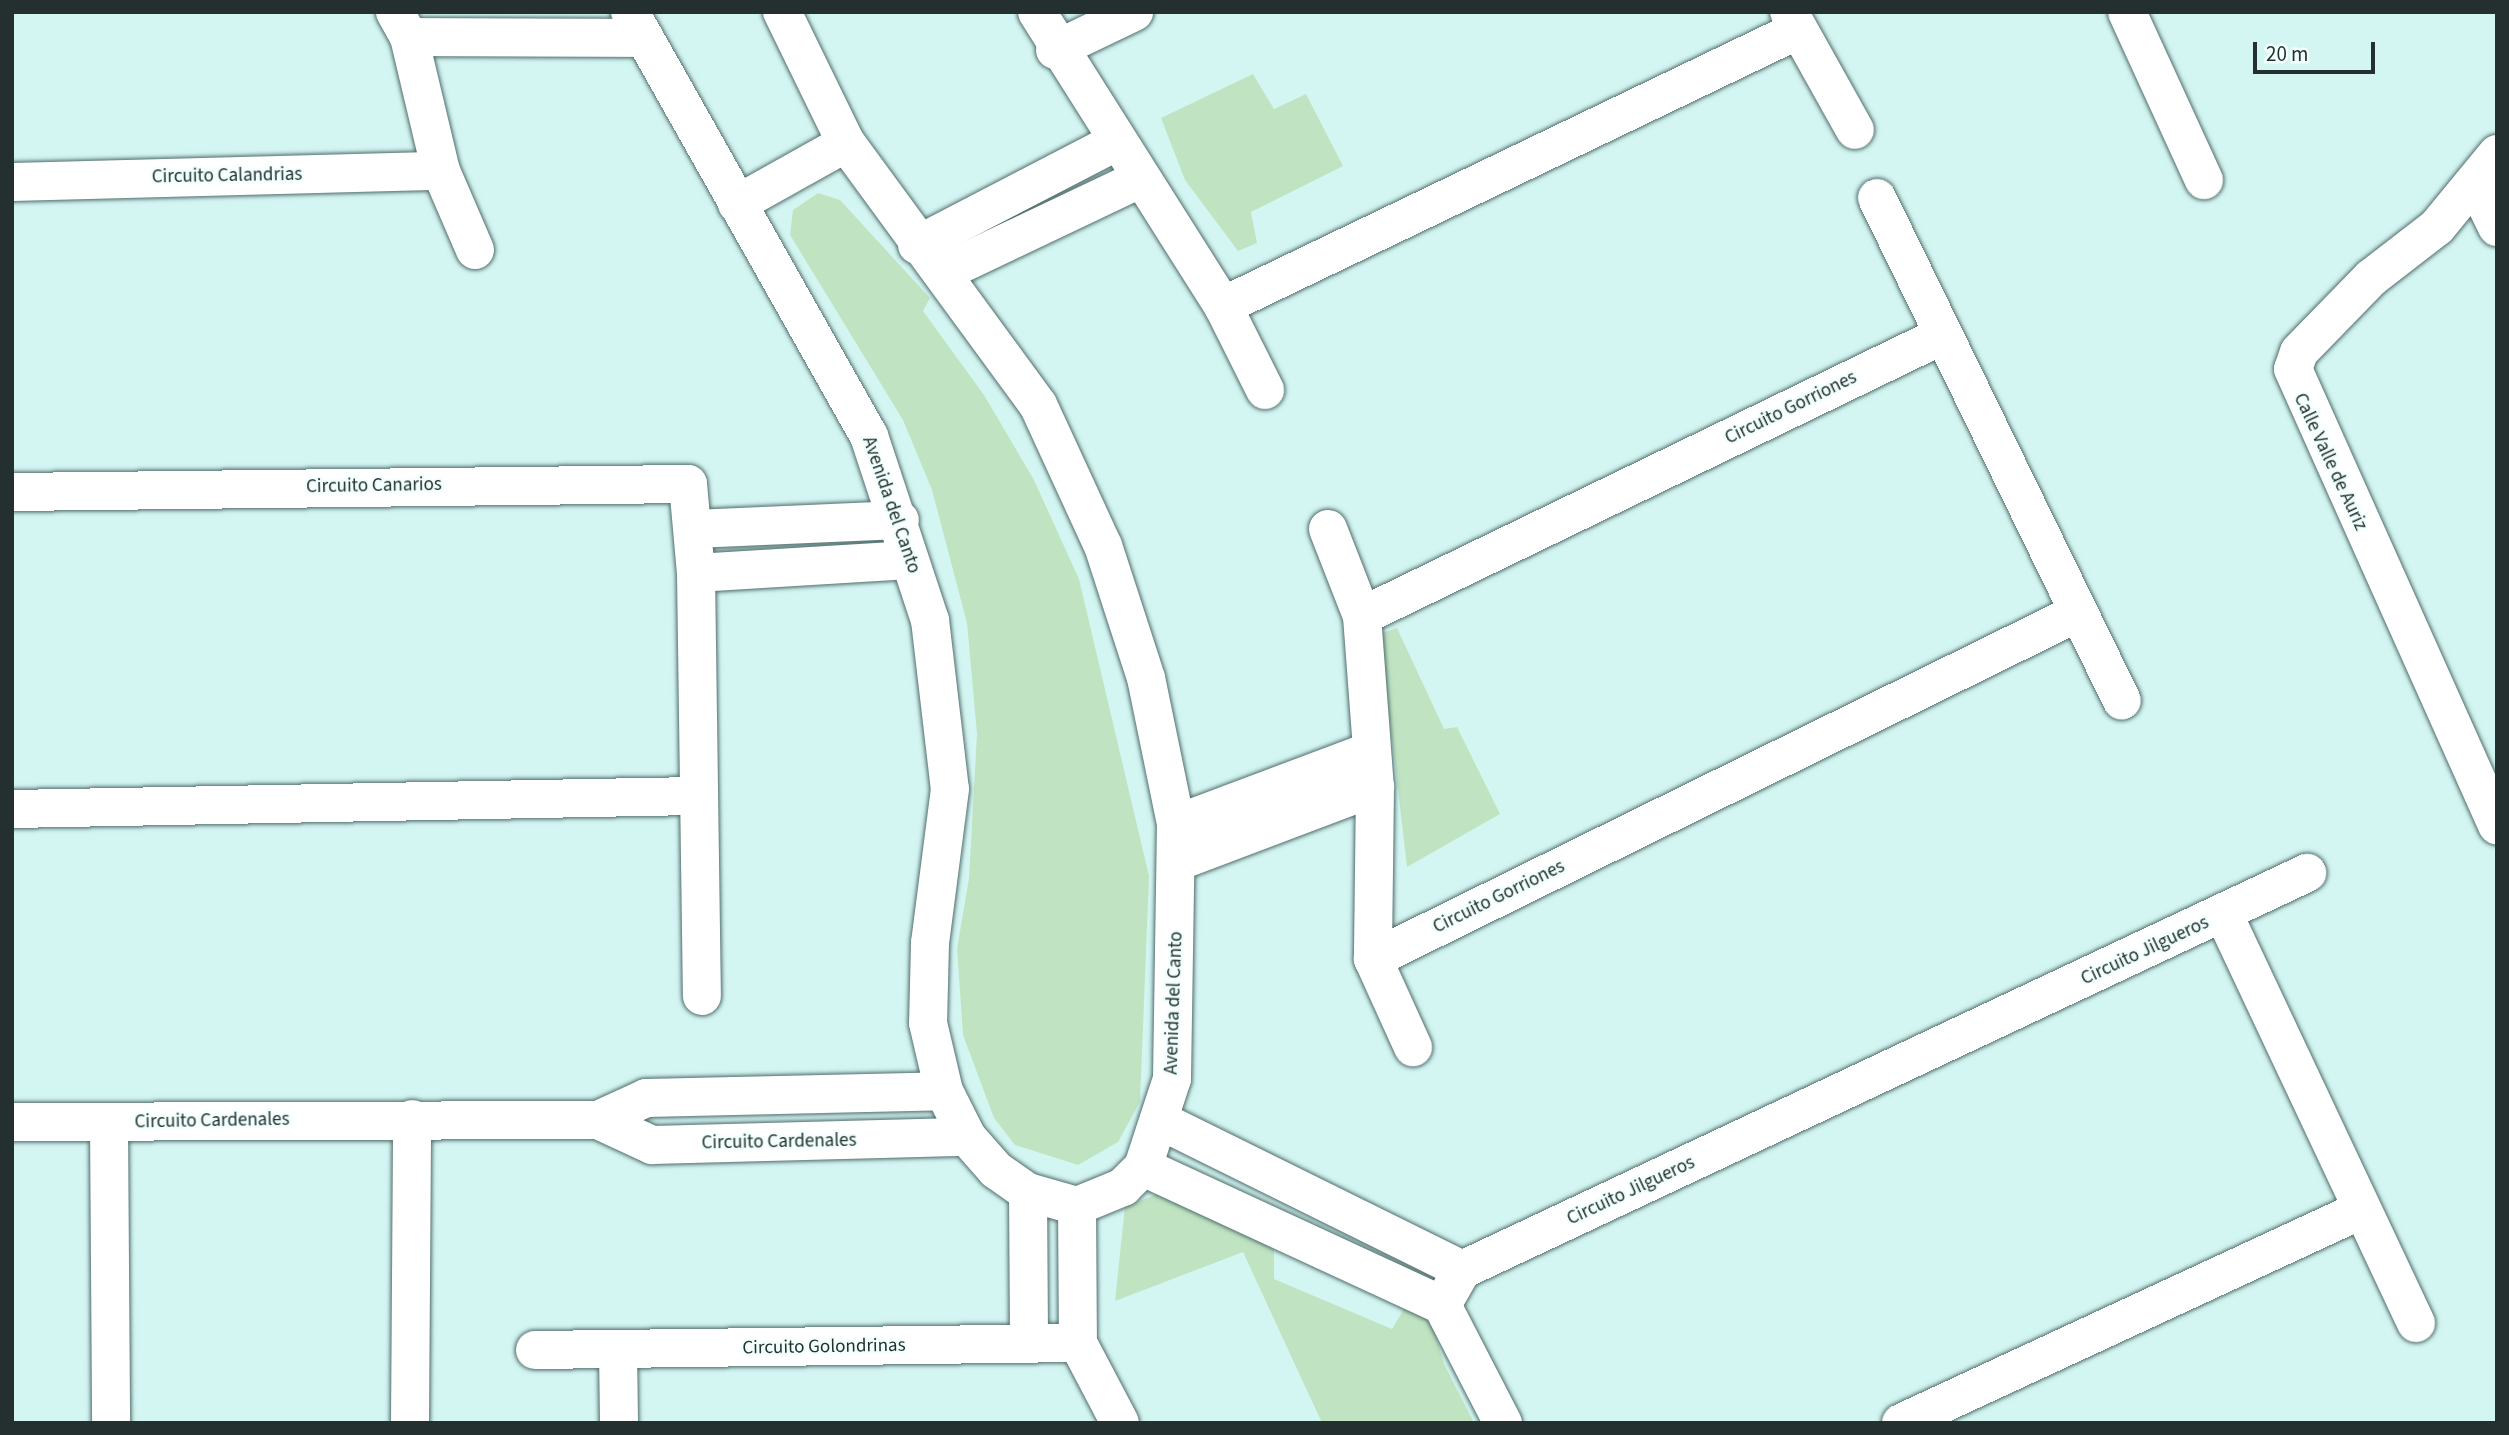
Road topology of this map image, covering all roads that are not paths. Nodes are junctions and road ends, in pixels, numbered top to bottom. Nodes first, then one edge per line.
1 (782, 12) edge
2 (1037, 12) edge
3 (1134, 12) edge
4 (2127, 12) edge
5 (1794, 21) edge
6 (402, 25) edge
7 (637, 25) edge
8 (1055, 50) junction
9 (1855, 130) dead end
10 (1116, 142) junction
11 (846, 143) junction
12 (2486, 169) edge
13 (441, 171) junction
14 (1140, 179) junction
15 (2204, 180) dead end
16 (12, 182) edge
17 (1877, 198) dead end
18 (737, 204) junction
19 (2497, 227) edge
20 (917, 245) junction
21 (475, 250) dead end
22 (944, 272) junction
23 (1223, 306) junction
24 (1943, 335) junction
25 (1265, 390) dead end
26 (12, 492) edge
27 (900, 520) junction
28 (694, 529) junction
29 (1328, 529) dead end
30 (910, 560) junction
31 (696, 573) junction
32 (2077, 613) junction
33 (1362, 615) junction
34 (2122, 701) dead end
35 (1372, 769) junction
36 (696, 796) junction
37 (12, 808) edge
38 (1176, 824) junction
39 (2497, 825) edge
40 (1177, 862) junction
41 (2307, 873) dead end
42 (2224, 915) junction
43 (1373, 959) junction
44 (702, 996) dead end
45 (1413, 1047) dead end
46 (944, 1091) junction
47 (412, 1119) junction
48 (598, 1120) junction
49 (1159, 1120) junction
50 (12, 1122) edge
51 (109, 1123) junction
52 (967, 1137) junction
53 (1143, 1167) junction
54 (1028, 1192) junction
55 (1077, 1206) junction
56 (2361, 1210) junction
57 (1462, 1270) junction
58 (1442, 1305) junction
59 (2416, 1323) dead end
60 (1029, 1343) junction
61 (1079, 1343) junction
62 (535, 1350) dead end
63 (618, 1350) junction
64 (111, 1423) edge
65 (410, 1423) edge
66 (619, 1423) edge
67 (1121, 1423) edge
68 (1503, 1423) edge
69 (1901, 1423) edge

1 - 11 street, Avenida del Canto
2 - 8 street
3 - 8 street
4 - 15 street
5 - 9 street
5 - 23 street
6 - 7 street
6 - 13 street
7 - 18 street, Avenida del Canto
8 - 10 street
10 - 14 street
10 - 20 street
11 - 18 street
11 - 20 street, Avenida del Canto
12 - 19 street
12 - 39 street, Calle Valle de Auriz
13 - 16 street, Circuito Calandrias
13 - 21 street
14 - 22 street
14 - 23 street
17 - 24 street
18 - 27 street, Avenida del Canto
20 - 22 street, Avenida del Canto
22 - 38 street, Avenida del Canto
23 - 25 street
24 - 32 street
24 - 33 street, Circuito Gorriones
26 - 28 street, Circuito Canarios
27 - 28 street
27 - 30 street, Avenida del Canto
28 - 31 street, Circuito Canarios
29 - 33 street
30 - 31 street
30 - 46 street, Avenida del Canto
31 - 36 street, Circuito Canarios
32 - 34 street
32 - 43 street, Circuito Gorriones
33 - 35 street
35 - 38 street
35 - 40 street
35 - 43 street
36 - 37 street
36 - 44 street, Circuito Canarios
38 - 40 street, Avenida del Canto
40 - 49 street, Avenida del Canto
41 - 42 street
42 - 56 street, Circuito Jilgueros
42 - 57 street, Circuito Jilgueros
43 - 45 street
46 - 48 street, Circuito Cardenales
46 - 52 street, Avenida del Canto
47 - 48 street, Circuito Cardenales
47 - 51 street, Circuito Cardenales
47 - 65 street
48 - 52 street, Circuito Cardenales
49 - 53 street, Avenida del Canto
49 - 57 street
50 - 51 street, Circuito Cardenales
51 - 64 street
52 - 54 street, Avenida del Canto
53 - 55 street
53 - 58 street
54 - 55 street, Avenida del Canto
54 - 60 street
55 - 61 street
56 - 59 street, Circuito Jilgueros
56 - 69 street
57 - 58 street
58 - 68 street
60 - 61 street, Circuito Golondrinas
60 - 63 street, Circuito Golondrinas
61 - 67 street
62 - 63 street, Circuito Golondrinas
63 - 66 street

